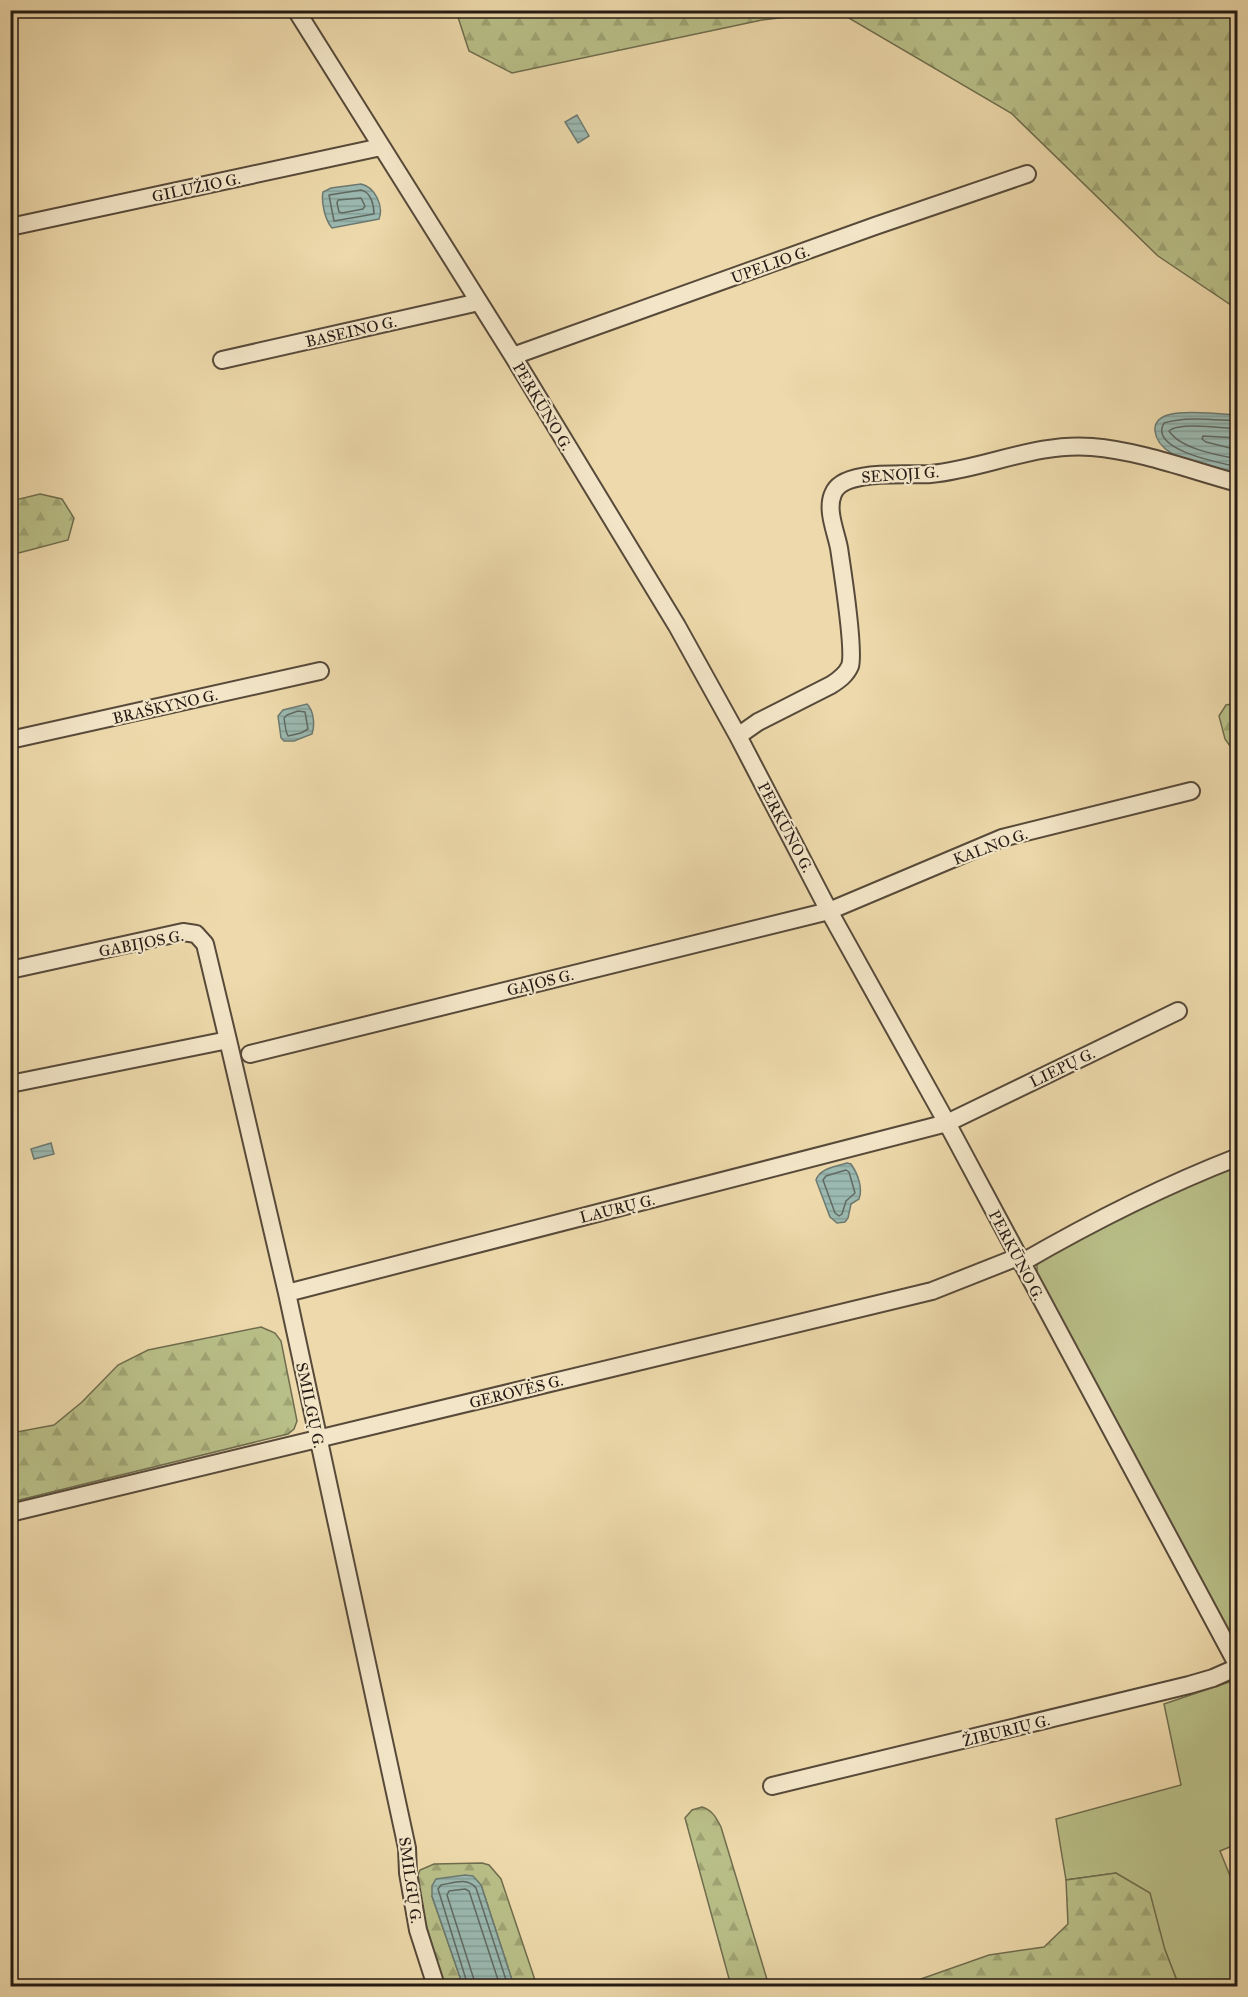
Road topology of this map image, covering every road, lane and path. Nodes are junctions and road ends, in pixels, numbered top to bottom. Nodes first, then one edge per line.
1 (296, 10) edge
2 (381, 147) junction
3 (1027, 174) dead end
4 (10, 227) edge
5 (479, 302) junction
6 (513, 356) junction
7 (222, 360) dead end
8 (1238, 483) edge
9 (320, 671) dead end
10 (738, 736) junction
11 (10, 740) edge
12 (1191, 791) dead end
13 (830, 911) junction
14 (10, 970) edge
15 (1178, 1011) dead end
16 (228, 1040) junction
17 (250, 1054) dead end
18 (10, 1083) edge
19 (947, 1123) junction
20 (1238, 1157) edge
21 (1020, 1260) junction
22 (287, 1293) junction
23 (318, 1439) junction
24 (10, 1513) edge
25 (1238, 1666) edge
26 (772, 1786) dead end
27 (436, 1986) edge

1 - 2 street, PERKŪNO G.
2 - 4 street, GILUŽIO G.
2 - 5 street, PERKŪNO G.
3 - 6 street, UPELIO G.
5 - 6 street, PERKŪNO G.
5 - 7 street, BASEINO G.
6 - 10 street, PERKŪNO G.
8 - 10 street, SENOJI G.
9 - 11 street, BRAŠKYNO G.
10 - 13 street, PERKŪNO G.
12 - 13 street, KALNO G.
13 - 17 street, GAJOS G.
13 - 19 street, PERKŪNO G.
14 - 16 street, GABIJOS G.
15 - 19 street, LIEPŲ G.
16 - 18 street
16 - 22 street, SMILGŲ G.
19 - 21 street, PERKŪNO G.
19 - 22 street, LAURŲ G.
20 - 21 street, GEROVĖS G.
21 - 23 street, GEROVĖS G.
21 - 25 street, PERKŪNO G.
22 - 23 street, SMILGŲ G.
23 - 24 street, GEROVĖS G.
23 - 27 street, SMILGŲ G.
25 - 26 street, ŽIBURIŲ G.

